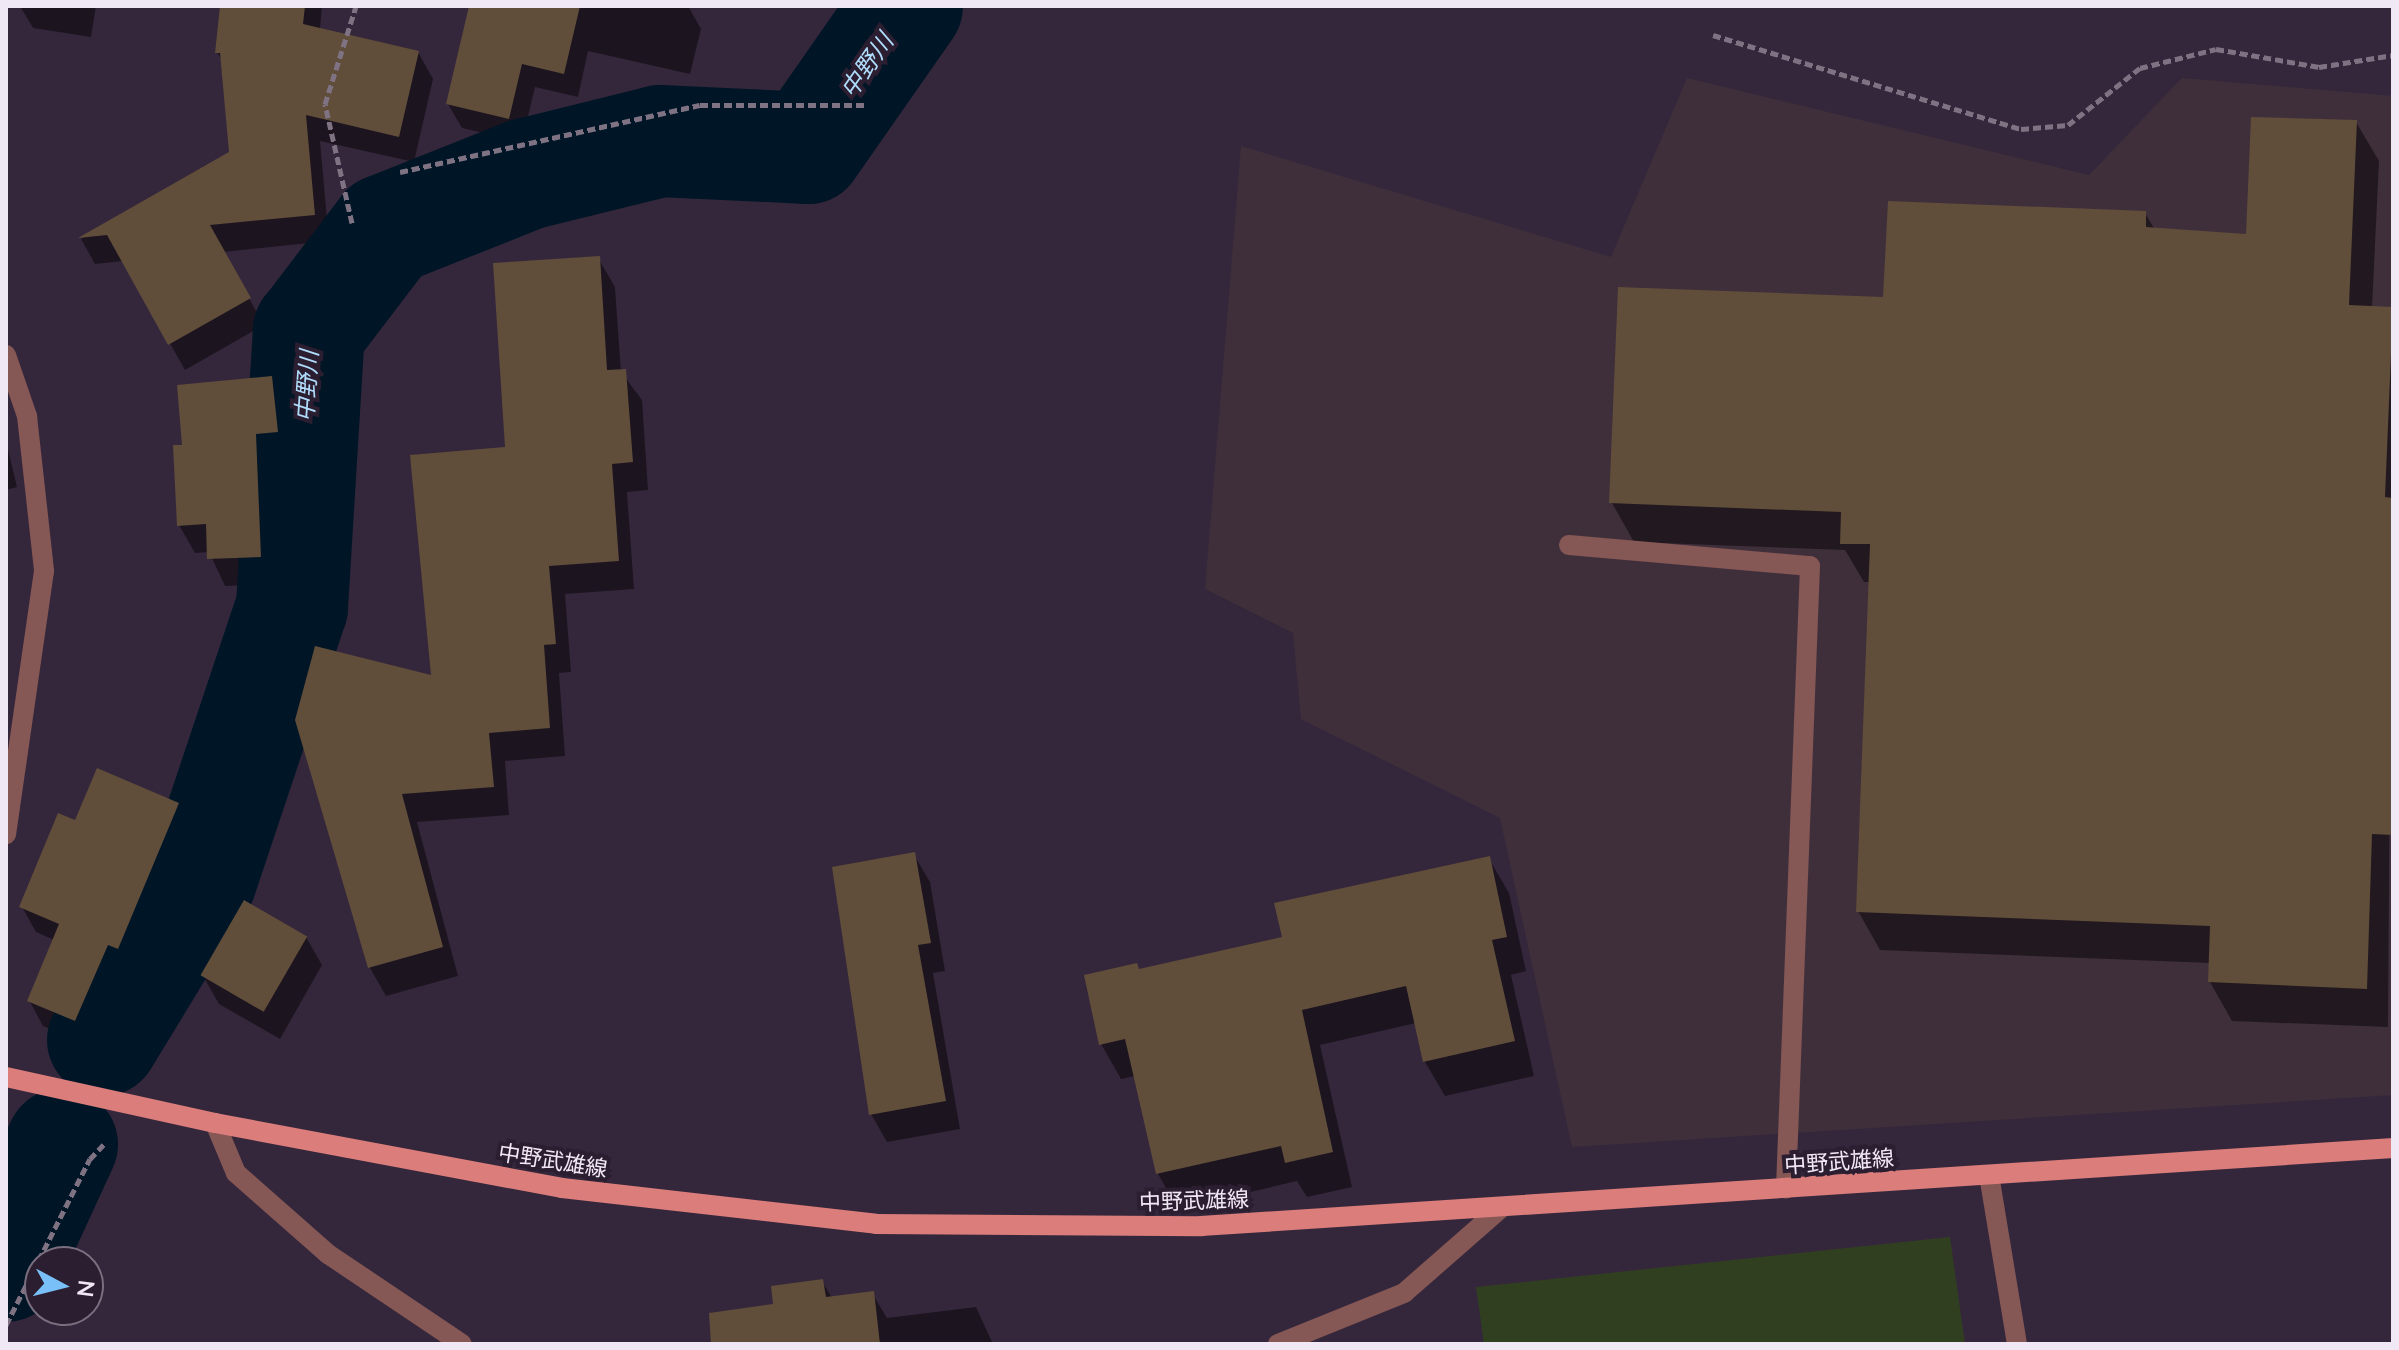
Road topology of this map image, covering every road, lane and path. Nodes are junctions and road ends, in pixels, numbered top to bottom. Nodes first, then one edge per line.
1 (356, 6) edge
2 (1713, 35) dead end
3 (2393, 55) edge
4 (868, 105) dead end
5 (400, 172) dead end
6 (352, 223) dead end
7 (6, 355) edge
8 (1569, 545) dead end
9 (6, 834) edge
10 (6, 1077) edge
11 (140, 1107) junction
12 (215, 1123) junction
13 (2393, 1148) edge
14 (1989, 1175) junction
15 (1786, 1189) junction
16 (1501, 1208) junction
17 (6, 1325) edge
18 (462, 1344) edge
19 (1278, 1344) edge
20 (2017, 1344) edge

1 - 6 path
2 - 3 path
4 - 5 path
7 - 9 street
8 - 15 street
10 - 11 main road, 中野武雄線
11 - 12 main road, 中野武雄線
11 - 17 path
12 - 16 main road, 中野武雄線
12 - 18 street
13 - 14 main road, 中野武雄線
14 - 15 main road, 中野武雄線
14 - 20 street
15 - 16 main road, 中野武雄線
16 - 19 street

